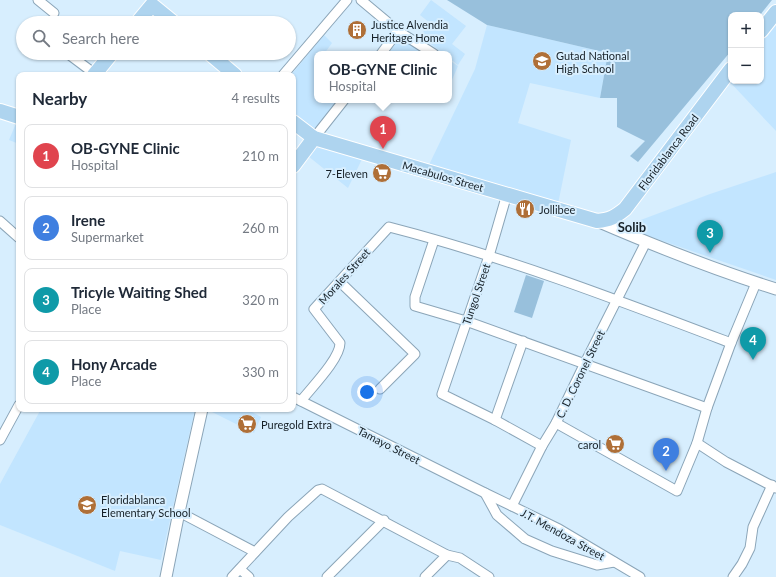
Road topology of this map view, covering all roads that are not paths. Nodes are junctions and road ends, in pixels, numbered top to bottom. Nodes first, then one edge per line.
1 (38, 0) edge
2 (347, 0) edge
3 (361, 0) edge
4 (152, 2) edge
5 (776, 12) edge
6 (54, 13) dead end
7 (142, 16) edge
8 (167, 16) edge
9 (764, 27) edge
10 (398, 32) junction
11 (383, 51) edge
12 (429, 51) edge
13 (76, 60) edge
14 (106, 60) edge
15 (217, 60) edge
16 (296, 60) edge
17 (296, 60) edge
18 (90, 72) edge
19 (96, 72) edge
20 (231, 72) edge
21 (286, 72) edge
22 (728, 73) edge
23 (342, 103) edge
24 (0, 111) edge
25 (16, 116) edge
26 (296, 124) edge
27 (314, 138) junction
28 (296, 162) edge
29 (507, 194) junction
30 (0, 221) edge
31 (597, 221) junction
32 (16, 235) edge
33 (434, 240) junction
34 (646, 242) junction
35 (489, 256) junction
36 (340, 282) junction
37 (756, 283) junction
38 (776, 289) edge
39 (617, 300) junction
40 (466, 321) junction
41 (524, 342) junction
42 (731, 343) junction
43 (585, 363) junction
44 (380, 389) dead end
45 (297, 399) edge
46 (706, 408) junction
47 (16, 410) edge
48 (201, 412) edge
49 (495, 420) junction
50 (556, 423) junction
51 (0, 440) edge
52 (697, 443) junction
53 (542, 446) junction
54 (774, 486) edge
55 (484, 493) junction
56 (512, 506) junction
57 (179, 512) junction
58 (384, 520) junction
59 (255, 552) junction
60 (447, 555) junction
61 (614, 562) junction
62 (240, 569) junction
63 (166, 577) edge
64 (232, 577) edge
65 (249, 577) edge
66 (327, 577) edge
67 (426, 577) edge
68 (489, 577) edge
69 (640, 577) edge
70 (733, 577) edge

1 - 6 street
2 - 17 street
3 - 10 street
4 - 7 main road
4 - 8 main road
5 - 9 main road
10 - 11 street
10 - 12 street
13 - 18 street
14 - 19 main road
15 - 20 main road
16 - 21 street
22 - 31 main road, Floridablanca Road
23 - 27 street
24 - 25 main road
26 - 27 main road, Macabulos Street
27 - 28 main road
27 - 29 main road, Macabulos Street
29 - 31 main road, Macabulos Street
29 - 35 street, Tungol Street
30 - 32 street
31 - 34 street
33 - 35 street
33 - 36 street, Morales Street
33 - 40 street
34 - 37 street
34 - 39 street, C. D. Coronel Street
35 - 39 street
35 - 40 street, Tungol Street
36 - 44 street
36 - 45 street, Morales Street
37 - 38 street
37 - 42 street
39 - 42 street
39 - 43 street, C. D. Coronel Street
40 - 41 street
40 - 49 street, Tungol Street
41 - 43 street
41 - 49 street
42 - 46 street
43 - 46 street
43 - 50 street, C. D. Coronel Street
45 - 55 street, Tamayo Street
46 - 52 street
47 - 51 street
48 - 57 street
49 - 53 street
50 - 52 street
50 - 53 street, C. D. Coronel Street
52 - 54 street
53 - 56 street, C. D. Coronel Street
54 - 70 street
55 - 56 street, J.T. Mendoza Street
55 - 61 street
56 - 61 street, J.T. Mendoza Street
57 - 59 street
57 - 63 street
58 - 59 street
58 - 60 street
58 - 66 street
59 - 62 street
60 - 67 street
60 - 68 street
61 - 69 street, J.T. Mendoza Street
62 - 64 street
62 - 65 street

